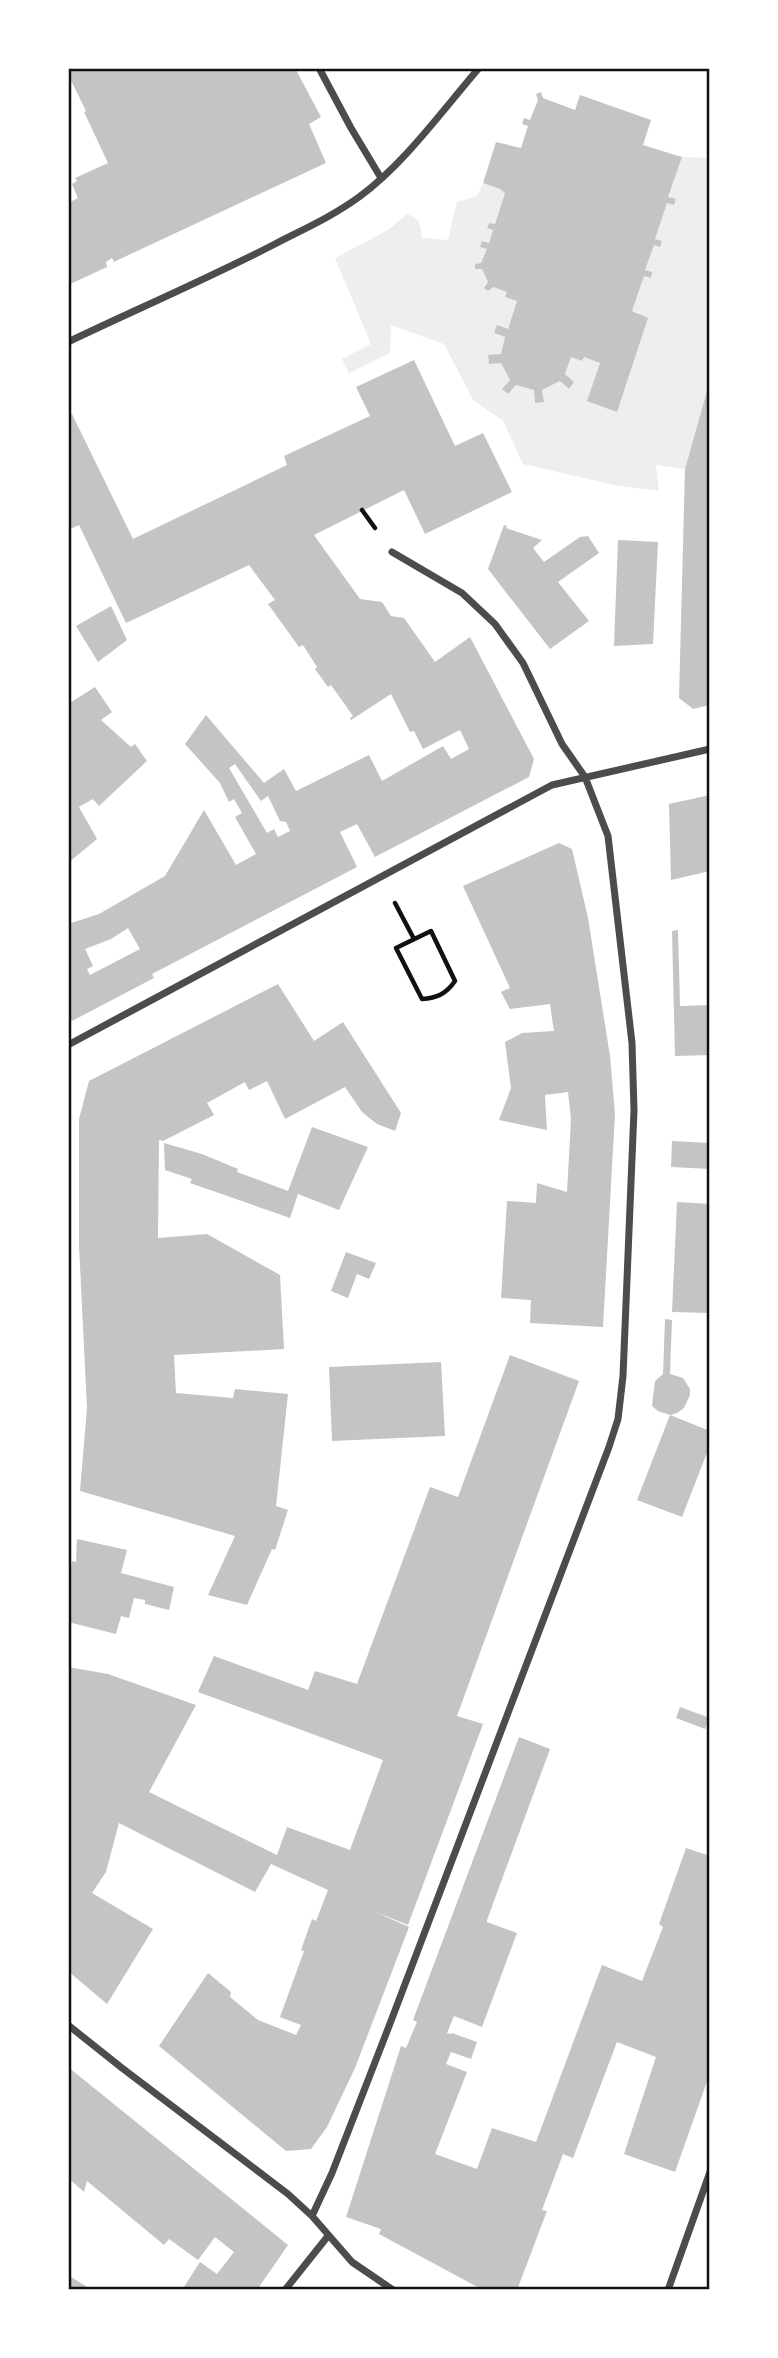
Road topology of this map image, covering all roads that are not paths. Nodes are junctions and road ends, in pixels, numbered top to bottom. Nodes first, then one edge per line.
1 (319, 68) edge
2 (479, 68) edge
3 (381, 178) junction
4 (68, 342) edge
5 (392, 552) dead end
6 (710, 749) edge
7 (585, 777) junction
8 (68, 1045) edge
9 (68, 2025) edge
10 (710, 2172) edge
11 (312, 2216) junction
12 (328, 2236) junction
13 (285, 2290) edge
14 (393, 2290) edge
15 (668, 2290) edge

1 - 3 street
2 - 3 street
3 - 4 street
5 - 7 street
6 - 7 street
7 - 8 street
7 - 11 street
9 - 11 street
10 - 15 street
11 - 12 street
12 - 13 street
12 - 14 street

